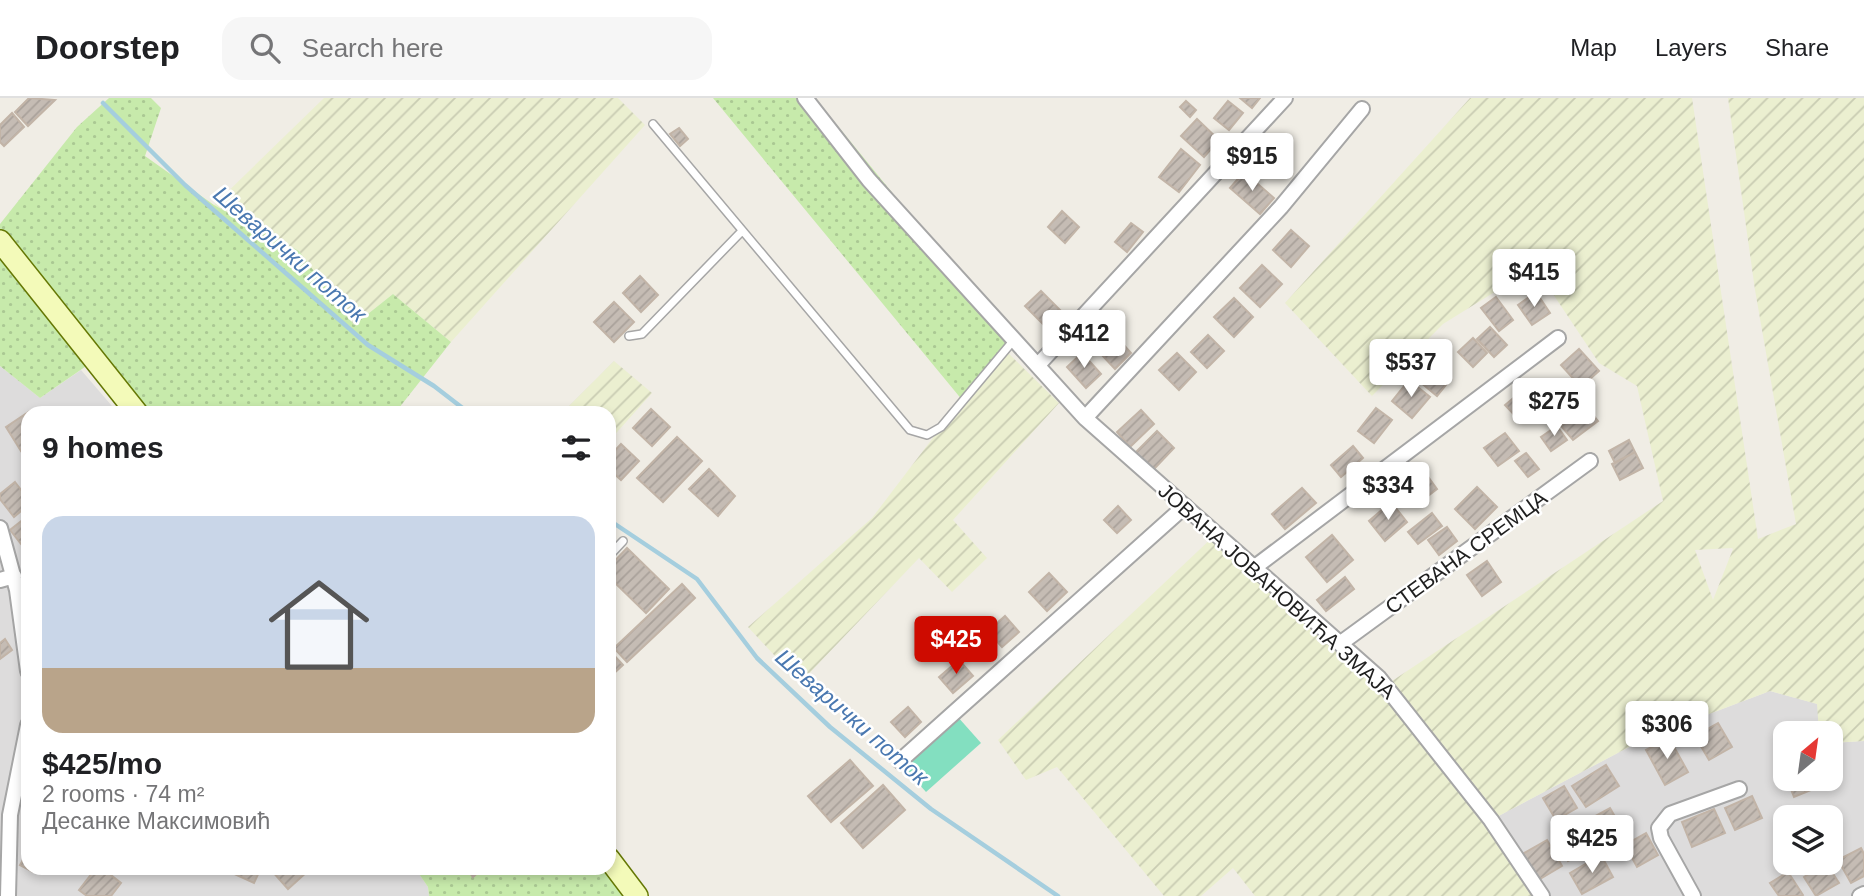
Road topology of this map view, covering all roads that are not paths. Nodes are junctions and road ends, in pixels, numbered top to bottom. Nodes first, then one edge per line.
1 (805, 98) edge
2 (1285, 98) edge
3 (1362, 109) dead end
4 (653, 124) dead end
5 (741, 232) junction
6 (0, 241) edge
7 (629, 336) dead end
8 (1558, 338) dead end
9 (1013, 341) junction
10 (1038, 365) junction
11 (131, 406) edge
12 (1085, 418) junction
13 (1590, 461) dead end
14 (1185, 506) junction
15 (0, 528) edge
16 (623, 541) dead end
17 (616, 548) edge
18 (1255, 567) junction
19 (7, 578) edge
20 (21, 609) edge
21 (1341, 643) junction
22 (21, 760) edge
23 (900, 761) dead end
24 (1739, 789) dead end
25 (616, 868) edge
26 (8, 896) edge
27 (637, 896) edge
28 (1542, 896) edge
29 (1693, 896) edge

1 - 9 street, ЈОВАНА ЈОВАНОВИЋА ЗМАЈА
2 - 10 street
3 - 12 street
4 - 5 lane
5 - 7 lane
5 - 9 lane
6 - 11 main road
8 - 18 street
9 - 10 street, ЈОВАНА ЈОВАНОВИЋА ЗМАЈА
10 - 12 street, ЈОВАНА ЈОВАНОВИЋА ЗМАЈА
12 - 14 street, ЈОВАНА ЈОВАНОВИЋА ЗМАЈА
13 - 21 street, СТЕВАНА СРЕМЦА
14 - 18 street, ЈОВАНА ЈОВАНОВИЋА ЗМАЈА
14 - 23 street
15 - 19 street
16 - 17 lane
18 - 21 street, ЈОВАНА ЈОВАНОВИЋА ЗМАЈА
19 - 20 street
21 - 28 street, ЈОВАНА ЈОВАНОВИЋА ЗМАЈА
22 - 26 street
24 - 29 street
25 - 27 main road

